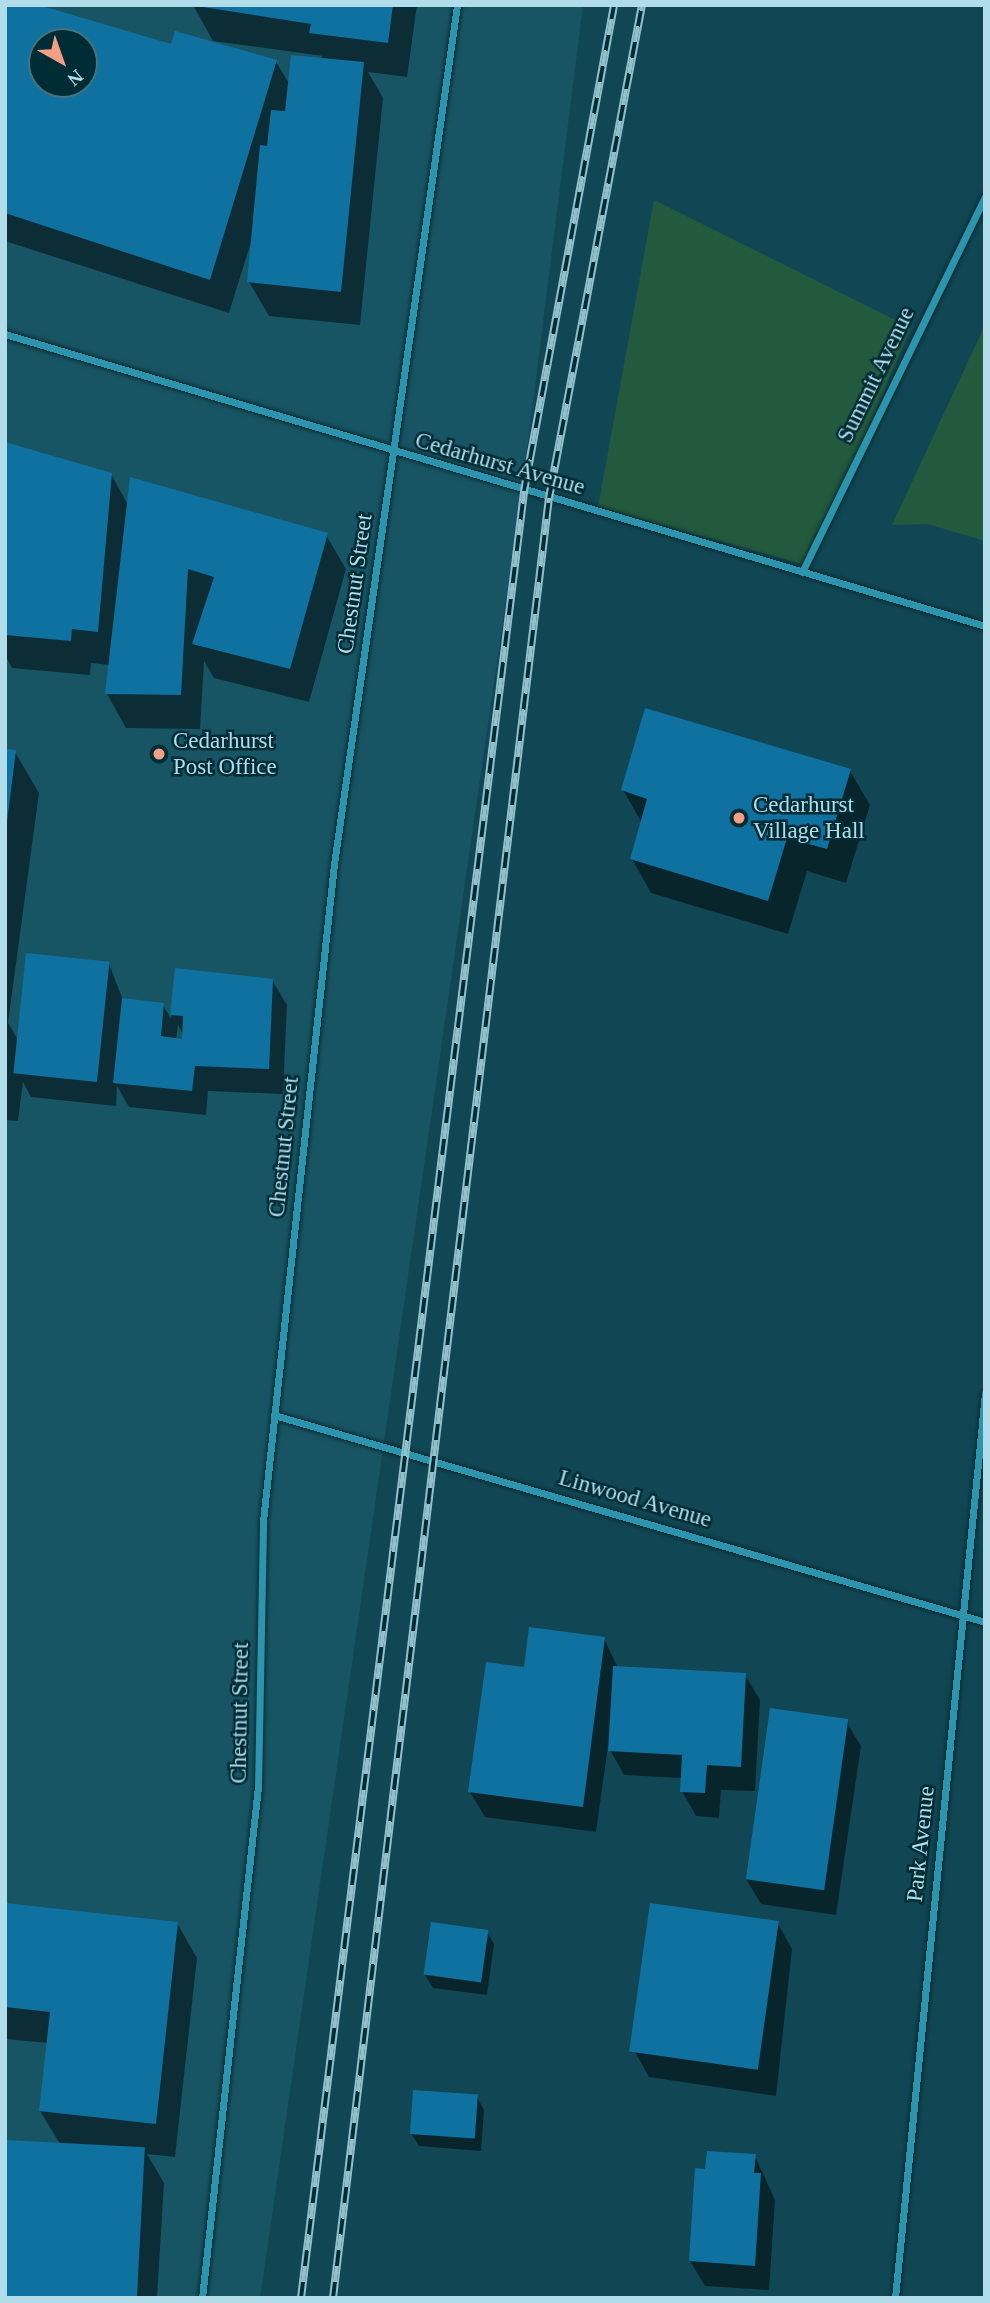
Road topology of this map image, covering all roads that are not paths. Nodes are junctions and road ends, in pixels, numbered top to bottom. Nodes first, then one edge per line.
1 (457, 5) edge
2 (985, 195) edge
3 (5, 334) edge
4 (394, 453) junction
5 (802, 572) junction
6 (985, 626) edge
7 (985, 1393) edge
8 (274, 1415) junction
9 (962, 1615) junction
10 (985, 1622) edge
11 (202, 2298) edge
12 (895, 2298) edge

1 - 4 street, Chestnut Street
2 - 5 street, Summit Avenue
3 - 4 street, Cedarhurst Avenue
4 - 5 street, Cedarhurst Avenue
4 - 8 street, Chestnut Street
5 - 6 street, Cedarhurst Avenue
7 - 9 street, Park Avenue
8 - 9 street, Linwood Avenue
8 - 11 street, Chestnut Street
9 - 10 street, Linwood Avenue
9 - 12 street, Park Avenue

